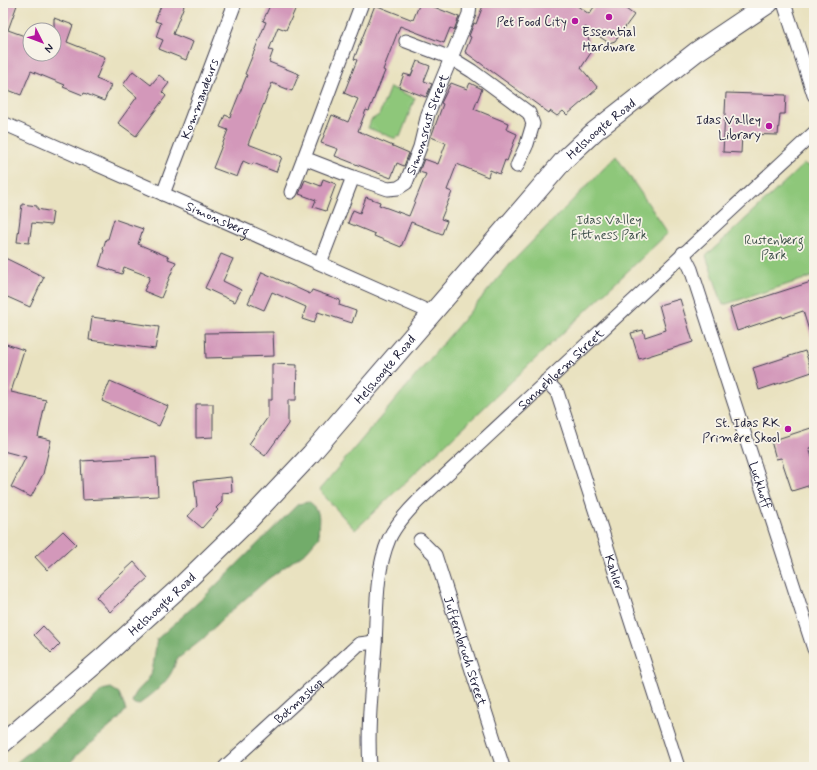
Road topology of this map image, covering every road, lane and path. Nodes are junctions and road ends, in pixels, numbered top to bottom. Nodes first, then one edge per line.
1 (235, 3) edge
2 (362, 3) edge
3 (470, 3) edge
4 (769, 3) edge
5 (784, 3) edge
6 (406, 41) dead end
7 (451, 58) junction
8 (814, 95) edge
9 (3, 123) edge
10 (814, 133) edge
11 (304, 158) junction
12 (517, 166) dead end
13 (352, 177) junction
14 (291, 192) dead end
15 (163, 194) junction
16 (683, 253) junction
17 (320, 263) junction
18 (432, 313) junction
19 (546, 381) junction
20 (420, 540) dead end
21 (375, 642) junction
22 (814, 649) edge
23 (3, 743) edge
24 (225, 767) edge
25 (370, 767) edge
26 (503, 767) edge
27 (678, 767) edge

1 - 15 street, Kommandeurs
2 - 11 street
3 - 7 street, Simonsrust Street
4 - 18 main road, Helshoogte Road
5 - 8 street
6 - 7 street, Simonsrust Street
7 - 12 street, Simonsrust Street
7 - 13 street, Simonsrust Street
9 - 15 street, Simonsberg
10 - 16 street, Sonnebloem Street
11 - 13 street, Simonsrust Street
11 - 14 street
13 - 17 street
15 - 17 street, Simonsberg
16 - 19 street, Sonnebloem Street
16 - 22 street, Luckhoff
17 - 18 street, Simonsberg
18 - 23 main road, Helshoogte Road
19 - 21 street, Sonnebloem Street
19 - 27 street, Kahler
20 - 26 street, Juffernbruch Street
21 - 24 street, Botmaskop
21 - 25 street, Sonnebloem Street

